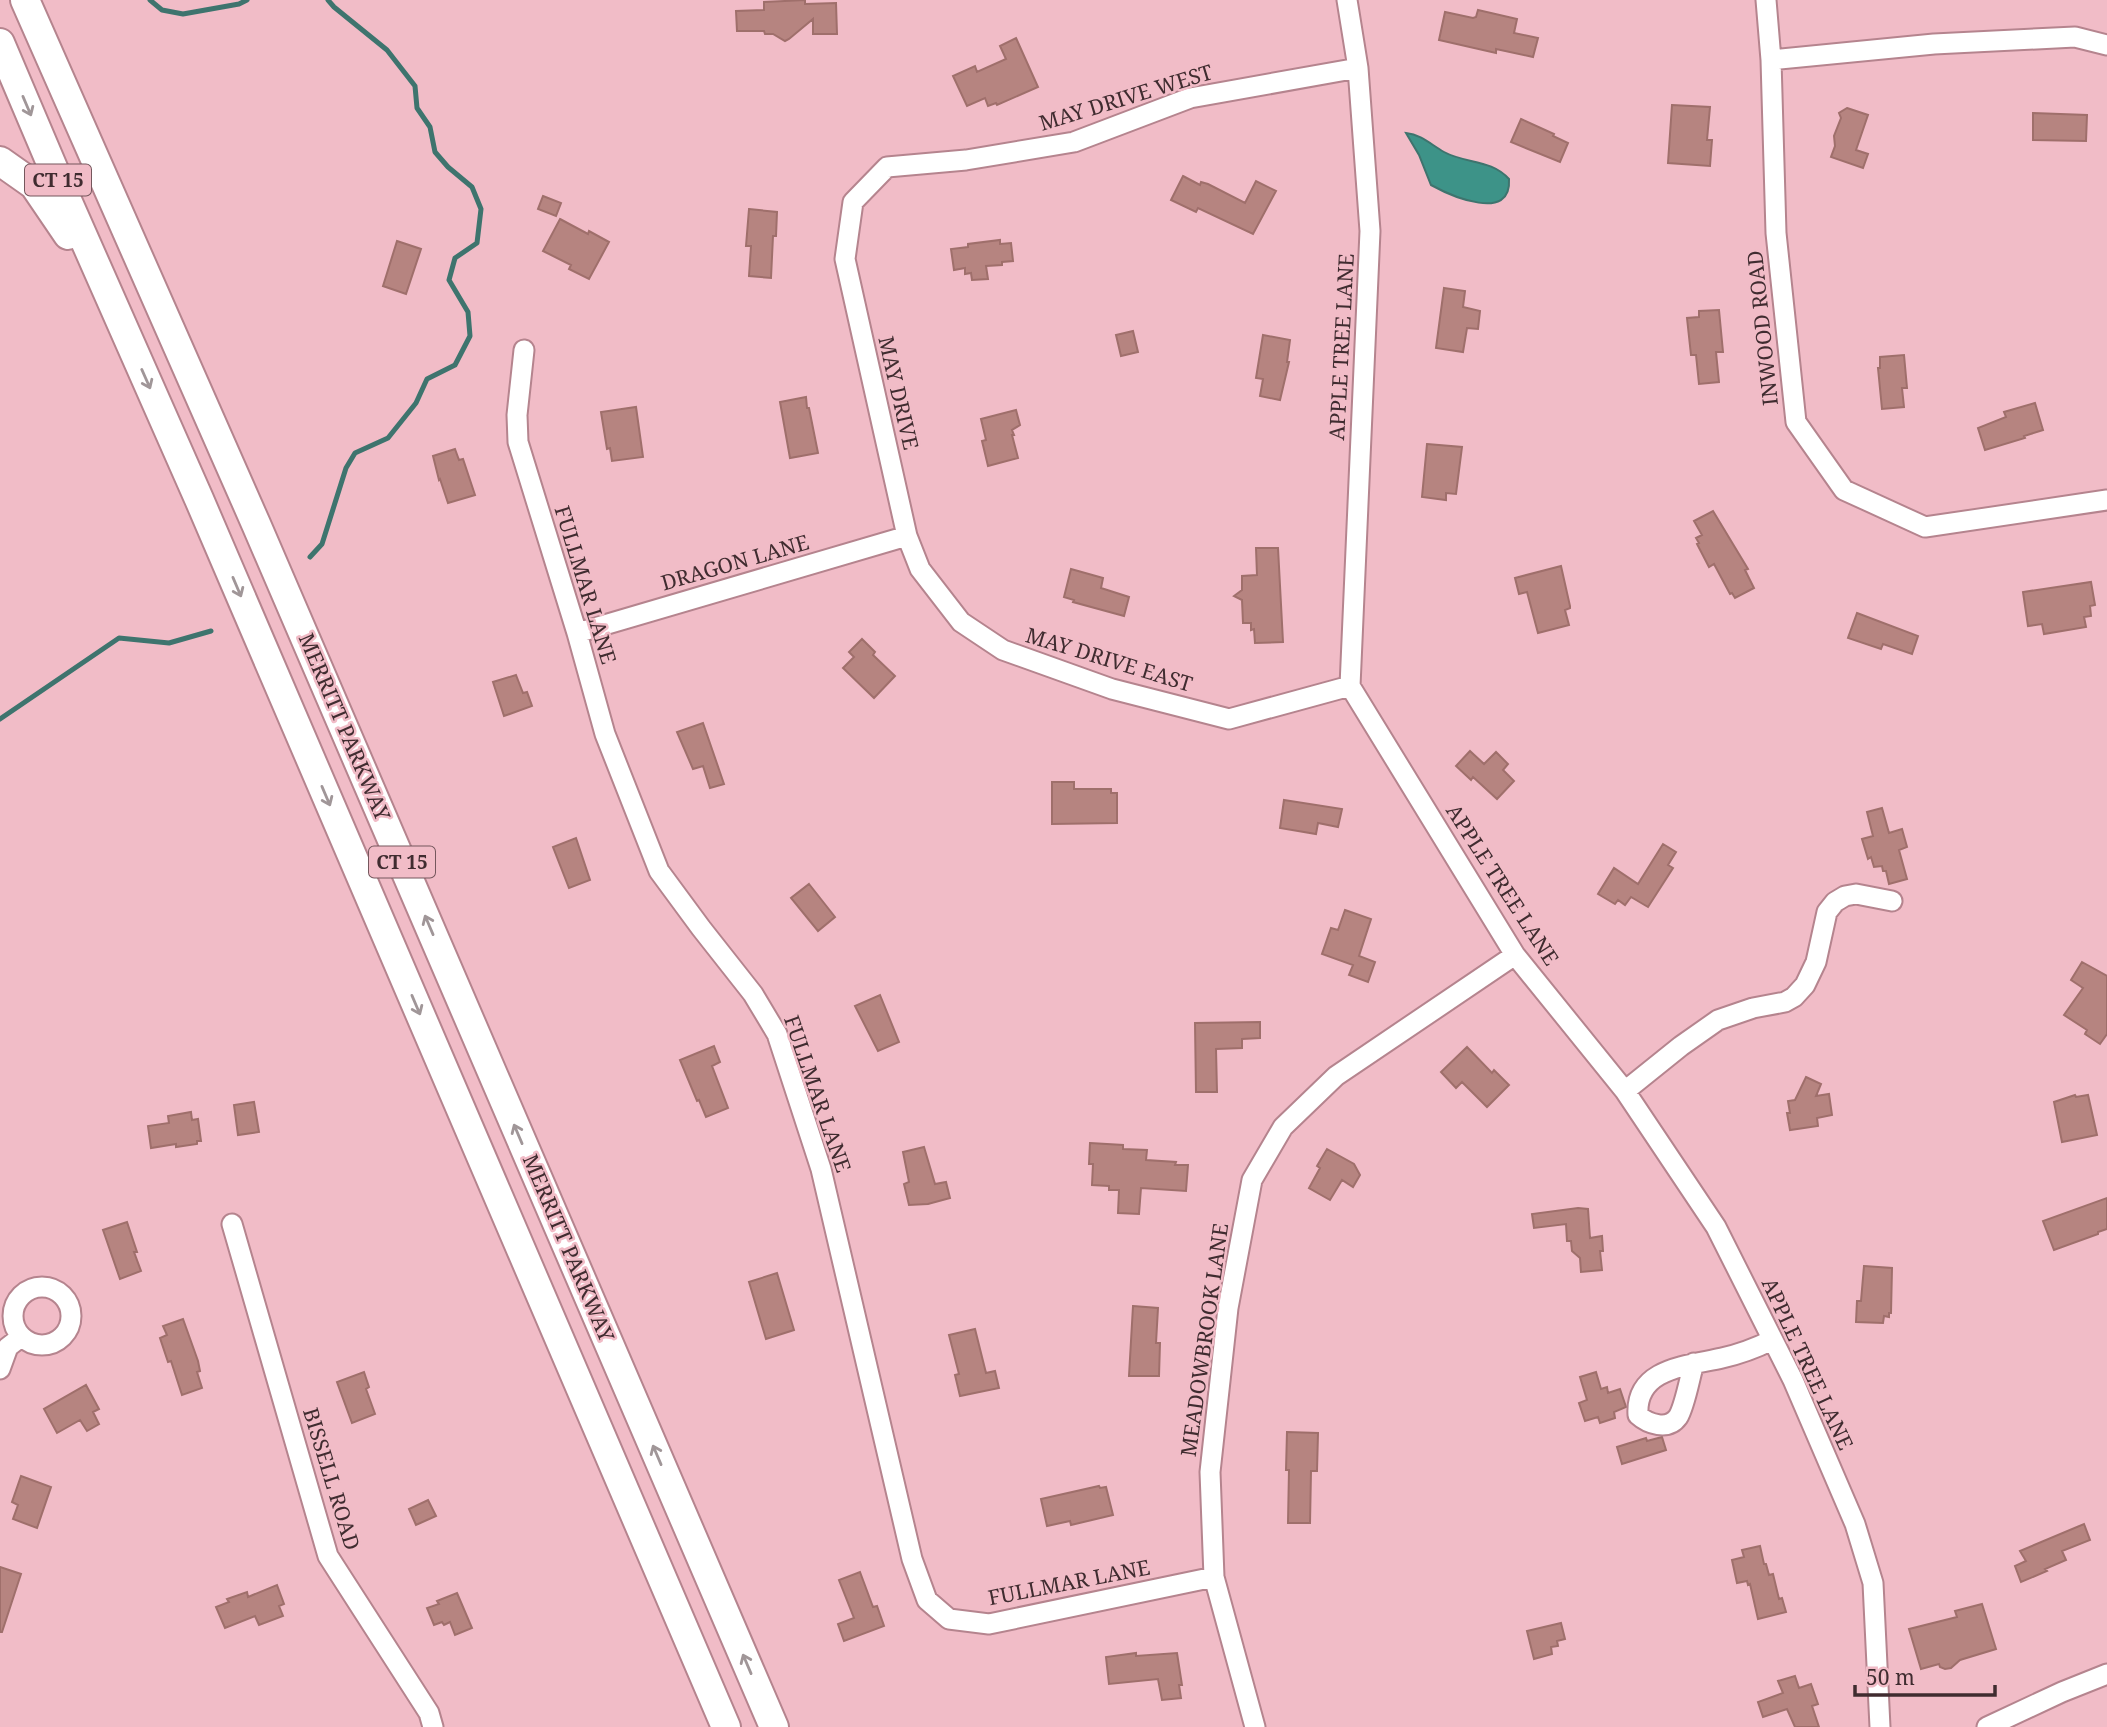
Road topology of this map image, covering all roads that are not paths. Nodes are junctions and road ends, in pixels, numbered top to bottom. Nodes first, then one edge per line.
1 (25, 0) edge
2 (1347, 0) edge
3 (1766, 0) edge
4 (0, 43) edge
5 (2107, 45) edge
6 (1771, 61) junction
7 (1358, 68) junction
8 (0, 161) edge
9 (845, 259) joint
10 (118, 316) junction
11 (524, 350) dead end
12 (2107, 500) edge
13 (907, 536) junction
14 (577, 633) junction
15 (1350, 686) junction
16 (1892, 901) dead end
17 (1515, 955) junction
18 (1625, 1091) junction
19 (232, 1224) dead end
20 (20, 1337) dead end
21 (1772, 1340) junction
22 (1694, 1363) dead end
23 (0, 1369) edge
24 (1214, 1577) junction
25 (2107, 1675) edge
26 (433, 1727) edge
27 (726, 1727) edge
28 (774, 1727) edge
29 (1255, 1727) edge
30 (1880, 1727) edge
31 (1987, 1727) edge

28 -> 1 highway, MERRITT PARKWAY / CT 15
2 - 7 street, APPLE TREE LANE
3 - 6 street, INWOOD ROAD
4 -> 10 highway, MERRITT PARKWAY / CT 15
5 - 6 street
6 - 12 street, INWOOD ROAD
7 - 9 street, MAY DRIVE WEST
7 - 15 street, APPLE TREE LANE
8 - 10 highway
9 - 13 street, MAY DRIVE
10 -> 27 highway, MERRITT PARKWAY / CT 15
11 - 14 street, FULLMAR LANE
13 - 14 street, DRAGON LANE
13 - 15 street, MAY DRIVE EAST
14 - 24 street, FULLMAR LANE
15 - 17 street, APPLE TREE LANE
16 - 18 street
17 - 18 street, APPLE TREE LANE
17 - 24 street, MEADOWBROOK LANE
18 - 21 street, APPLE TREE LANE
19 - 26 street, BISSELL ROAD
20 - 23 street
21 - 22 street
21 - 30 street, APPLE TREE LANE
24 - 29 street, MEADOWBROOK LANE
25 - 31 street

